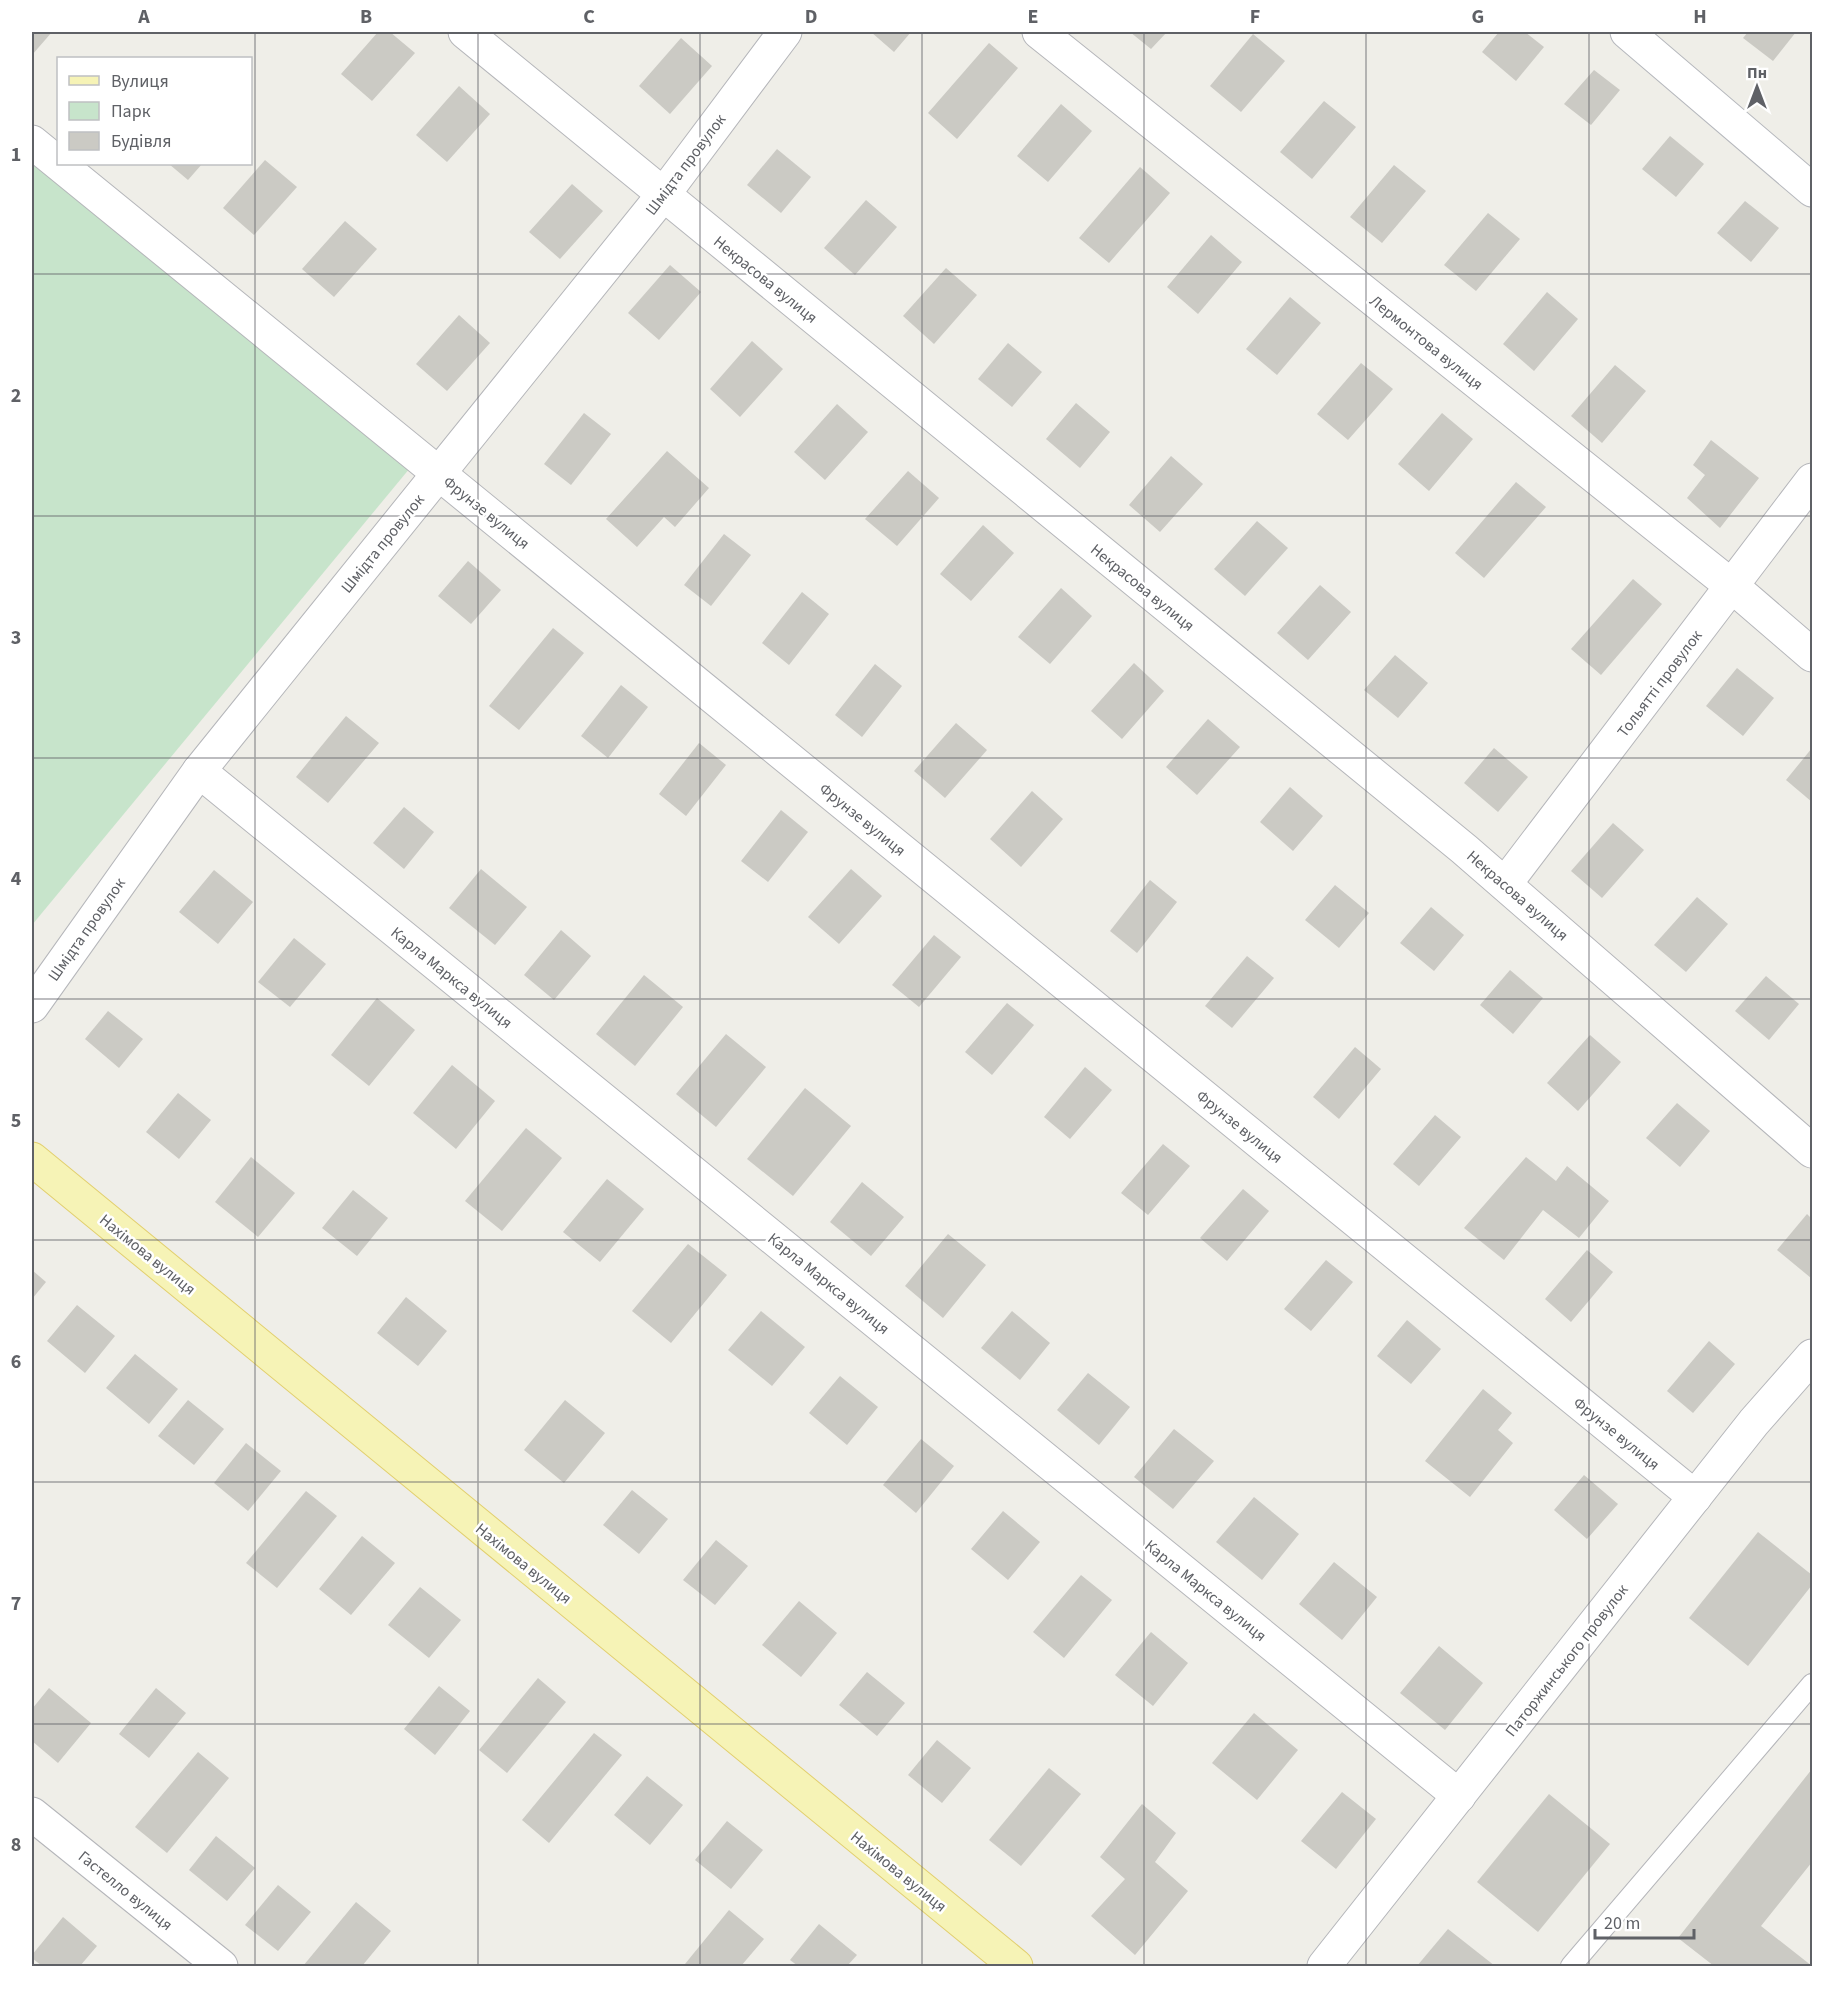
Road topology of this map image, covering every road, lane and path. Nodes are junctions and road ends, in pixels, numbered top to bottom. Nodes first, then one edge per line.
1 (465, 32) edge
2 (785, 32) edge
3 (1039, 32) edge
4 (1627, 32) edge
5 (32, 142) edge
6 (57, 162) edge
7 (60, 165) edge
8 (1812, 190) edge
9 (663, 195) junction
10 (438, 473) junction
11 (1812, 480) edge
12 (1733, 587) junction
13 (1812, 656) edge
14 (199, 771) junction
15 (1505, 884) junction
16 (32, 1006) edge
17 (1812, 1151) edge
18 (32, 1159) edge
19 (1812, 1356) edge
20 (1695, 1497) junction
21 (1812, 1684) edge
22 (1459, 1796) junction
23 (32, 1814) edge
24 (221, 1966) edge
25 (1016, 1966) edge
26 (1324, 1966) edge
27 (1571, 1966) edge

1 - 9 street, Некрасова вулиця
2 - 9 street, Шмідта провулок
3 - 12 street, Лермонтова вулиця
4 - 8 street
5 - 6 street, Фрунзе вулиця
7 - 10 street, Фрунзе вулиця
9 - 10 street, Шмідта провулок
9 - 15 street, Некрасова вулиця
10 - 14 street, Шмідта провулок
10 - 20 street, Фрунзе вулиця
11 - 12 street, Тольятті провулок
12 - 13 street, Лермонтова вулиця
12 - 15 street, Тольятті провулок
14 - 16 street, Шмідта провулок
14 - 22 street, Карла Маркса вулиця
15 - 17 street, Некрасова вулиця
18 - 25 main road, Нахімова вулиця
19 - 20 street, Паторжинського провулок
20 - 22 street, Паторжинського провулок
21 - 27 lane
22 - 26 street, Паторжинського провулок
23 - 24 street, Гастелло вулиця

